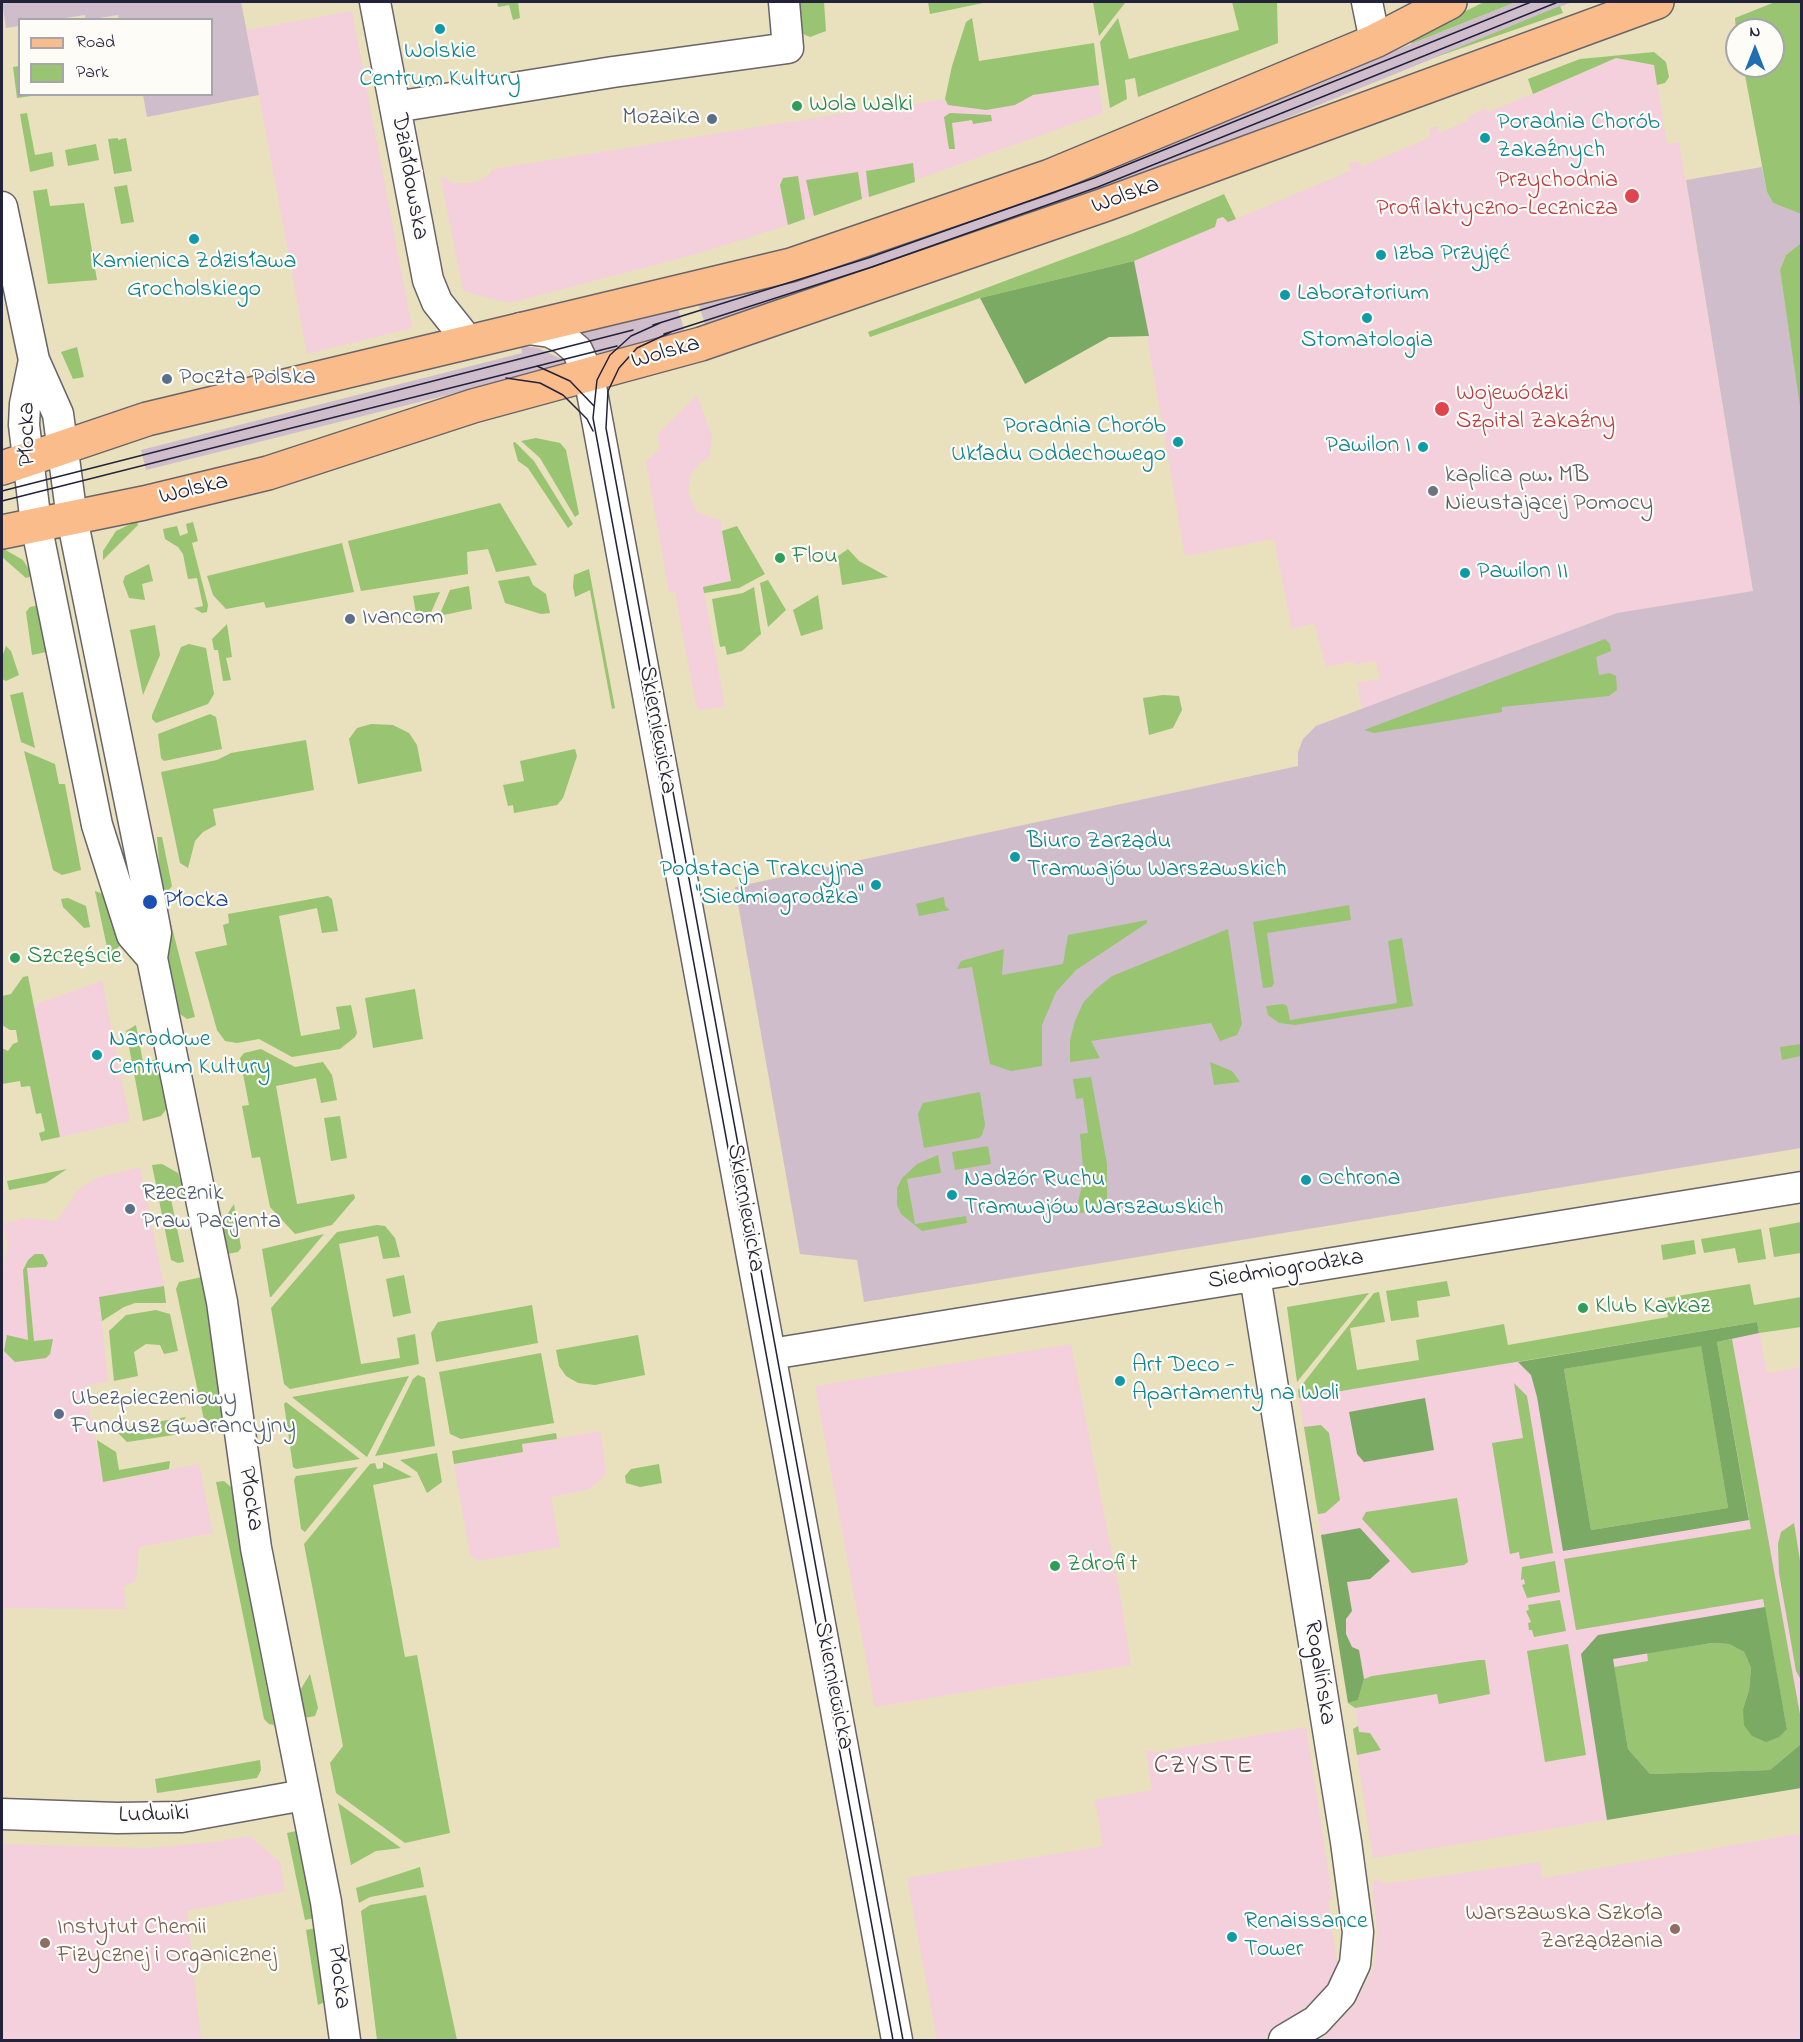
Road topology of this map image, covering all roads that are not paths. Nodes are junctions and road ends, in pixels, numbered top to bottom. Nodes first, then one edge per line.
1 (375, 2) edge
2 (784, 2) edge
3 (1367, 2) edge
4 (1450, 2) edge
5 (1658, 2) edge
6 (1375, 41) junction
7 (395, 107) junction
8 (2, 207) edge
9 (521, 328) junction
10 (468, 341) junction
11 (34, 360) junction
12 (589, 376) junction
13 (62, 447) junction
14 (14, 464) edge
15 (72, 518) junction
16 (36, 524) junction
17 (2, 532) edge
18 (152, 958) junction
19 (1802, 1186) edge
20 (1255, 1276) junction
21 (771, 1354) junction
22 (304, 1795) junction
23 (2, 1814) edge
24 (1291, 2039) edge
25 (345, 2040) edge
26 (897, 2040) edge

1 - 7 street, Działdowska
2 - 7 street
3 - 6 street
4 - 6 main road, Wolska
5 - 12 main road, Wolska
6 - 9 main road, Wolska
7 - 10 street, Działdowska
8 - 11 street, Płocka
9 - 10 main road, Wolska
9 - 12 street, Wolska
10 - 13 main road, Wolska
11 - 13 street, Płocka
11 - 14 street, Płocka
12 - 15 main road, Wolska
12 - 21 street, Skierniewicka
13 - 14 main road, Wolska
13 - 15 street, Płocka
14 - 16 street, Płocka
15 - 16 main road, Wolska
15 - 18 street, Płocka
16 - 17 main road, Wolska
16 - 18 street, Płocka
18 - 22 street, Płocka
19 - 20 street, Siedmiogrodzka
20 - 21 street, Siedmiogrodzka
20 - 24 street, Rogalińska
21 - 26 street, Skierniewicka
22 - 23 street, Ludwiki
22 - 25 street, Płocka

